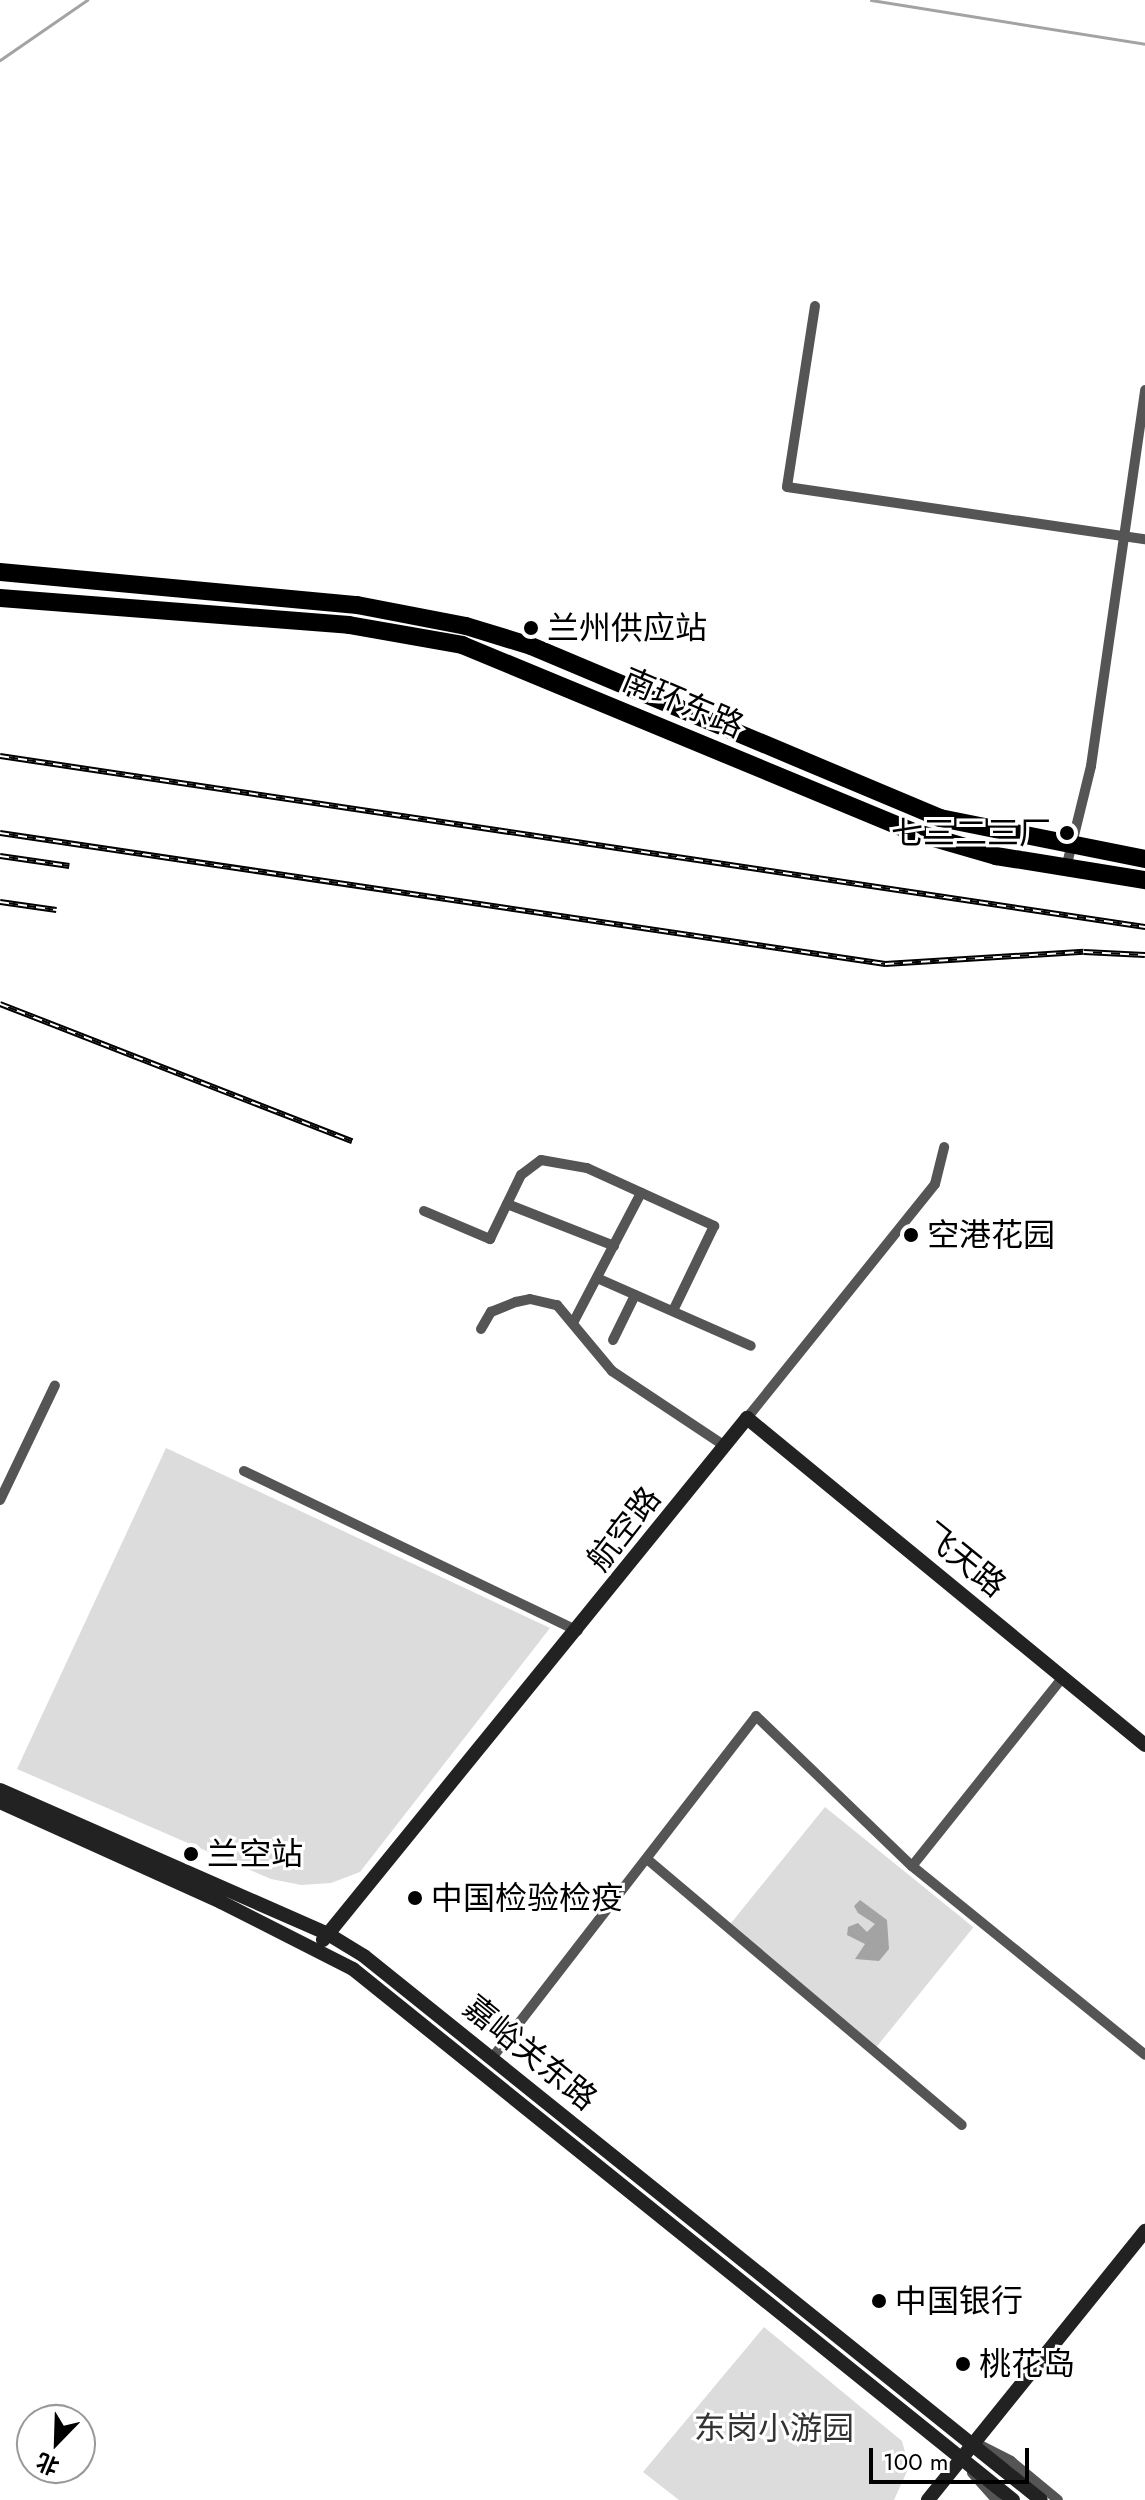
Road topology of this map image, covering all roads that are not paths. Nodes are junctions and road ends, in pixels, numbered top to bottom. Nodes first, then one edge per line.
1 (815, 306) dead end
2 (1145, 390) edge
3 (1126, 536) junction
4 (1145, 539) edge
5 (0, 572) edge
6 (0, 598) edge
7 (1072, 846) junction
8 (1145, 859) edge
9 (1066, 868) junction
10 (1145, 880) edge
11 (944, 1147) dead end
12 (641, 1193) junction
13 (507, 1204) junction
14 (424, 1211) dead end
15 (614, 1246) junction
16 (597, 1278) junction
17 (635, 1295) junction
18 (673, 1311) junction
19 (573, 1323) junction
20 (481, 1329) dead end
21 (613, 1340) dead end
22 (751, 1346) dead end
23 (55, 1385) dead end
24 (747, 1418) junction
25 (725, 1446) junction
26 (244, 1471) dead end
27 (0, 1500) edge
28 (579, 1631) junction
29 (1063, 1677) junction
30 (1145, 1745) edge
31 (0, 1790) edge
32 (0, 1802) edge
33 (647, 1859) junction
34 (912, 1866) junction
35 (328, 1934) junction
36 (316, 1948) junction
37 (1145, 2055) edge
38 (492, 2058) junction
39 (962, 2125) dead end
40 (1145, 2231) edge
41 (974, 2442) junction
42 (960, 2460) junction
43 (928, 2500) edge
44 (996, 2500) edge
45 (1013, 2500) edge
46 (1041, 2500) edge
47 (1058, 2500) edge

1 - 3 street
2 - 3 street
3 - 4 street
3 - 7 street
5 - 7 highway, 南环东路
6 - 9 highway, 南环东路
7 - 8 highway, 南环东路
7 - 9 street
9 - 10 highway, 南环东路
11 - 24 street, 航空路
12 - 13 street
12 - 15 street
12 - 18 street
13 - 14 street
13 - 15 street
15 - 16 street
16 - 17 street
16 - 19 street
17 - 18 street
17 - 21 street
18 - 22 street
19 - 20 street
19 - 25 street
23 - 27 street
24 - 25 main road, 航空路
24 - 29 main road, 飞天路
25 - 28 main road, 航空路
26 - 28 street
28 - 35 main road, 航空路
29 - 30 main road, 飞天路
29 - 34 street
31 - 35 main road, 嘉峪关东路
32 - 36 main road, 嘉峪关东路
33 - 34 street
33 - 38 street
33 - 39 street
34 - 37 street
35 - 36 main road, 航空路
35 - 38 main road, 嘉峪关东路
36 - 42 main road, 嘉峪关东路
38 - 41 main road, 嘉峪关东路
40 - 41 main road
41 - 42 main road
41 - 46 main road, 嘉峪关东路
41 - 47 street
42 - 43 main road
42 - 44 street
42 - 45 main road, 嘉峪关东路

